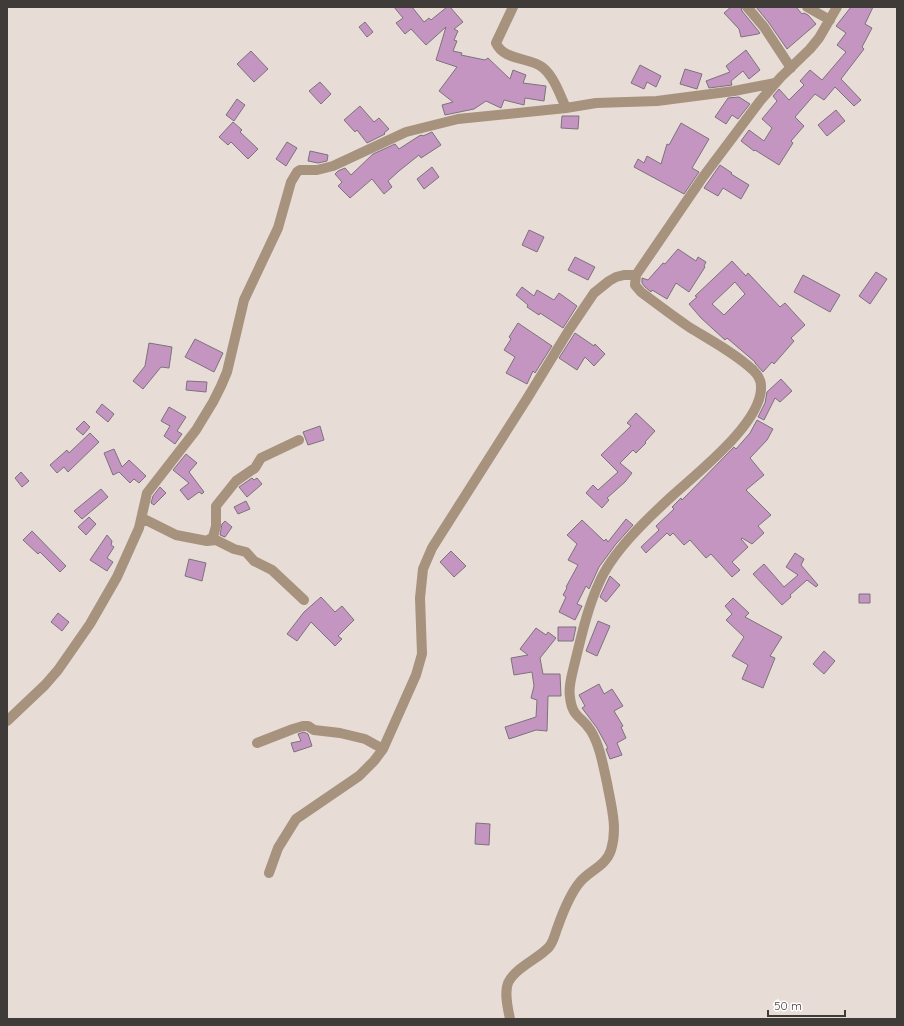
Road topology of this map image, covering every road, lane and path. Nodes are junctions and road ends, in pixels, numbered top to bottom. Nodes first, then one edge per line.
1 (513, 7) edge
2 (748, 7) edge
3 (807, 7) edge
4 (837, 7) edge
5 (830, 20) junction
6 (791, 68) junction
7 (775, 83) junction
8 (566, 108) junction
9 (636, 275) junction
10 (299, 440) dead end
11 (142, 518) junction
12 (207, 541) junction
13 (304, 600) dead end
14 (7, 721) edge
15 (257, 743) dead end
16 (383, 749) junction
17 (269, 873) dead end
18 (510, 1019) edge

1 - 8 street
2 - 6 street
3 - 5 street
4 - 5 street
5 - 6 street
6 - 7 street
7 - 8 street
7 - 9 street
8 - 11 street
9 - 16 street
9 - 18 street
10 - 12 street
11 - 12 street
11 - 14 street
12 - 13 street
15 - 16 street
16 - 17 street

